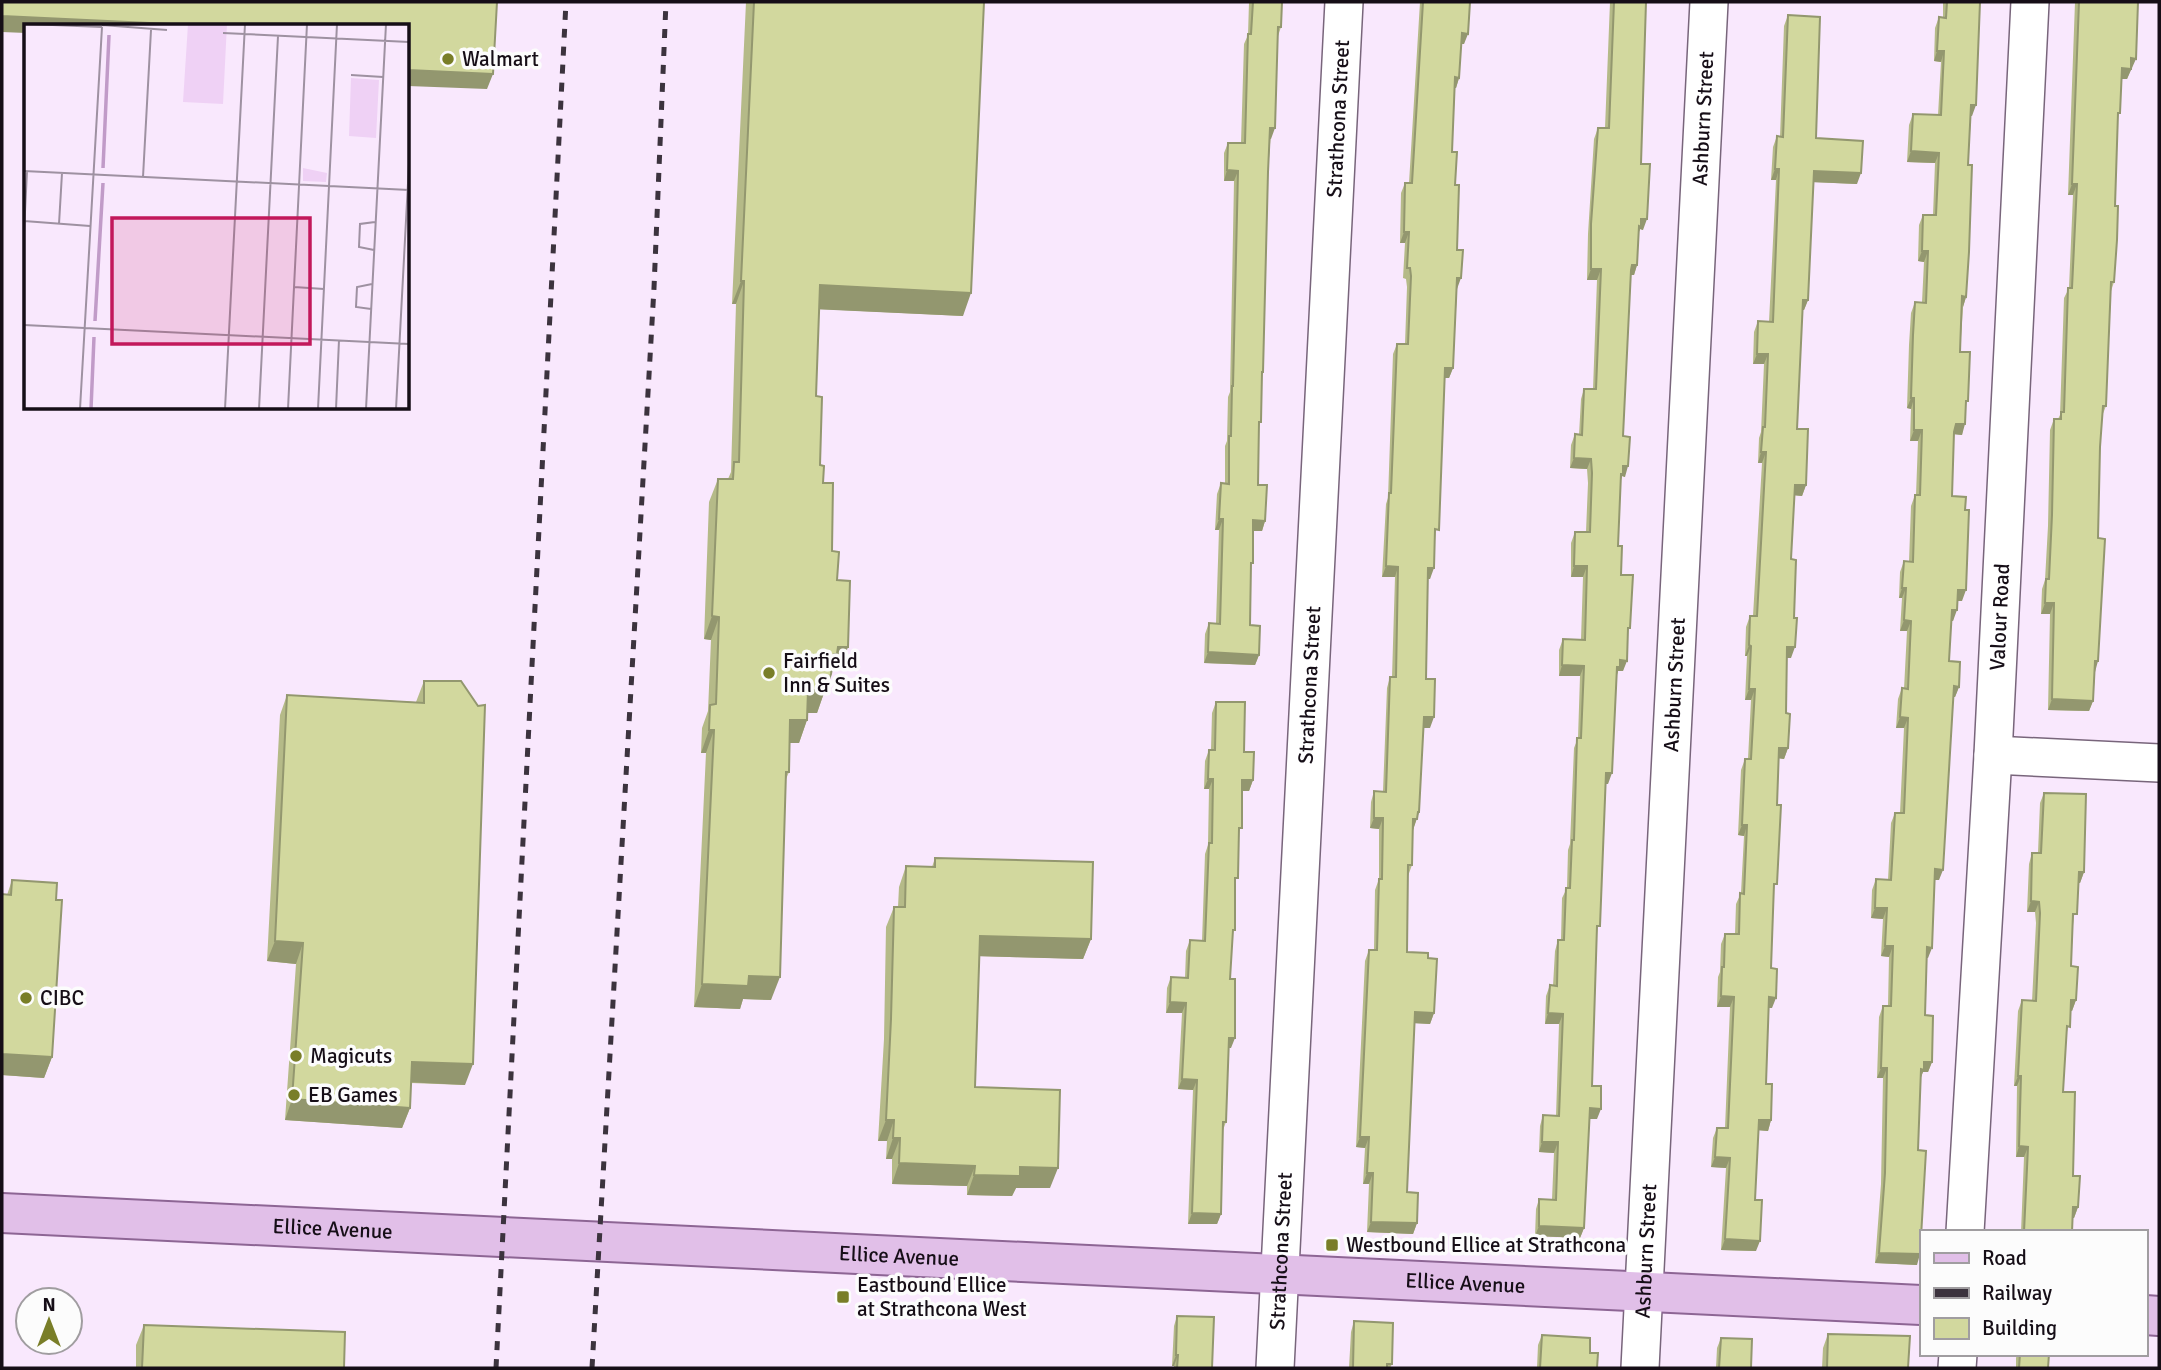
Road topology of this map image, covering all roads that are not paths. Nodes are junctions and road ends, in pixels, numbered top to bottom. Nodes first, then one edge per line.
1 (1344, 2) edge
2 (1709, 2) edge
3 (2030, 2) edge
4 (1993, 755) junction
5 (2159, 763) edge
6 (2, 1213) edge
7 (1965, 1230) edge
8 (1279, 1275) junction
9 (1644, 1291) junction
10 (1920, 1305) edge
11 (1275, 1368) edge
12 (1640, 1368) edge

1 - 8 street, Strathcona Street
2 - 9 street, Ashburn Street
3 - 4 street, Valour Road
4 - 5 street
4 - 7 street, Valour Road
6 - 8 main road, Ellice Avenue
8 - 9 main road, Ellice Avenue
8 - 11 street, Strathcona Street
9 - 10 main road, Ellice Avenue
9 - 12 street, Ashburn Street

